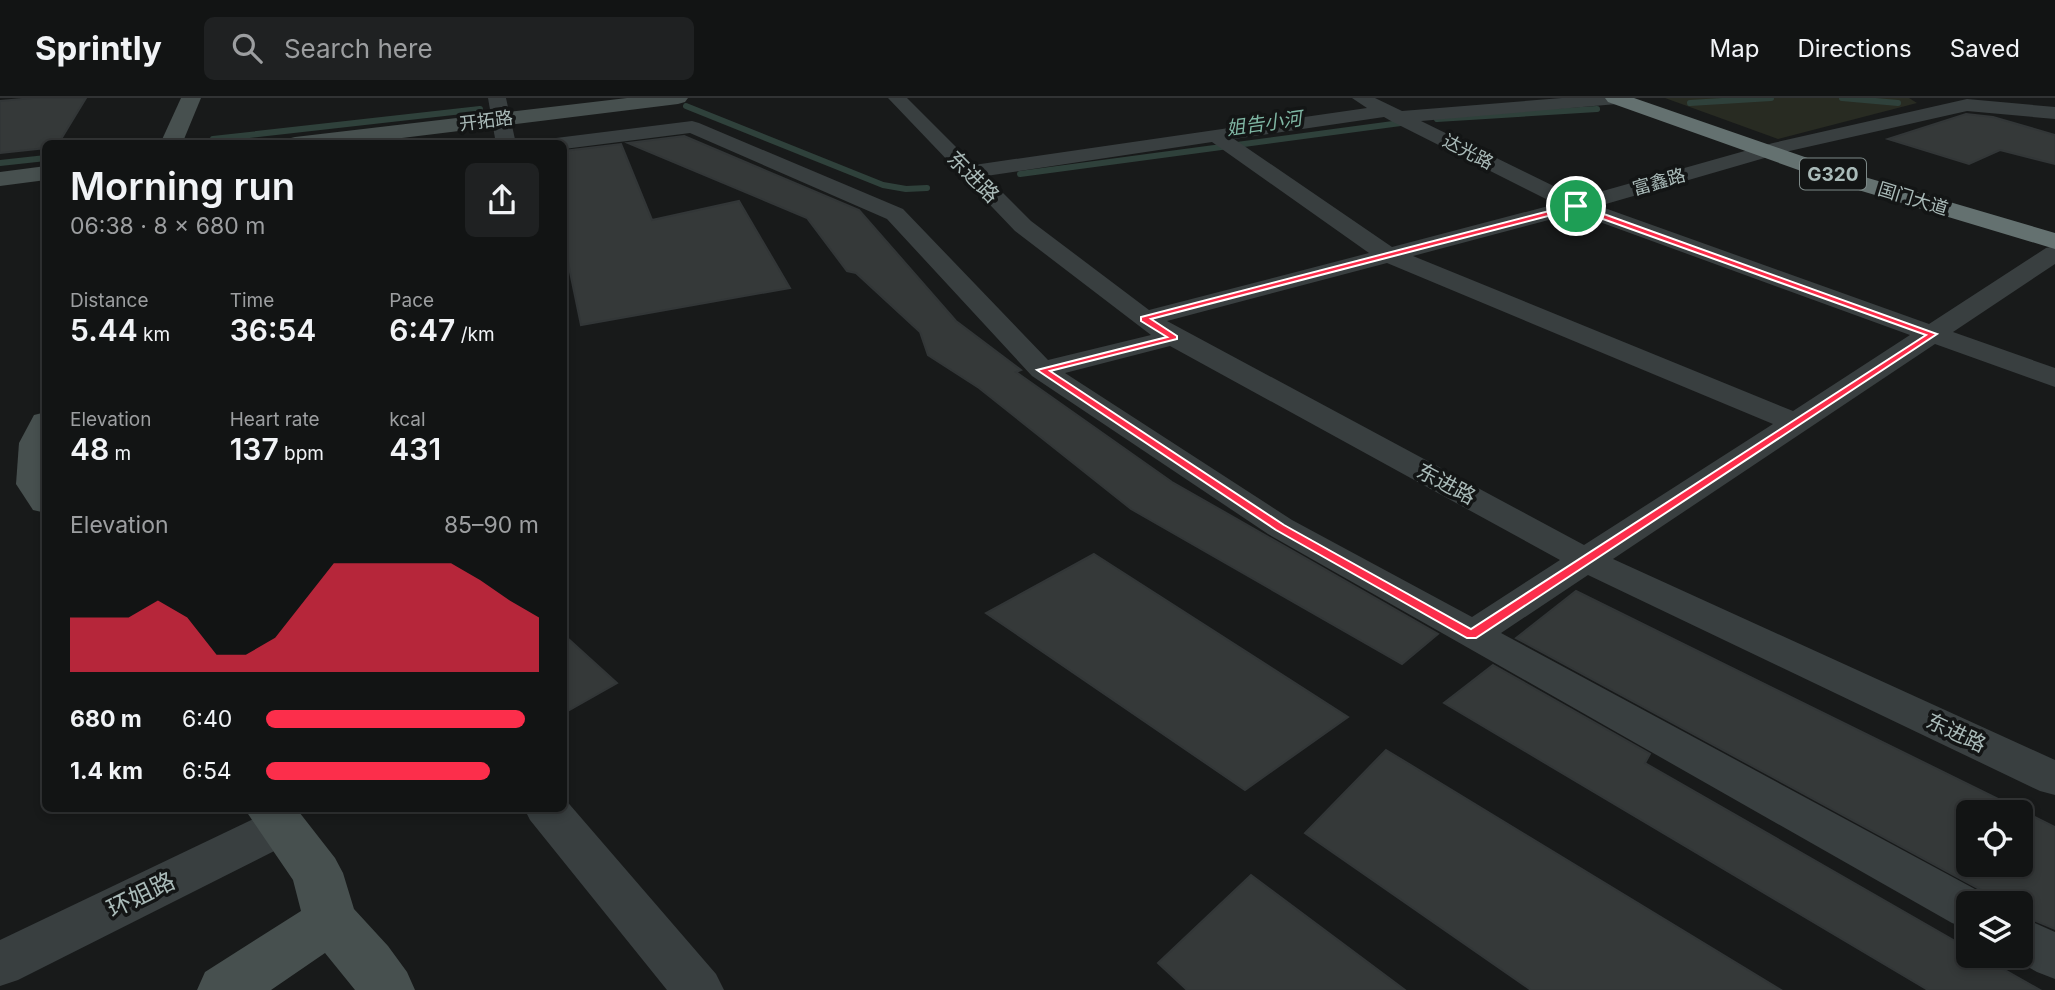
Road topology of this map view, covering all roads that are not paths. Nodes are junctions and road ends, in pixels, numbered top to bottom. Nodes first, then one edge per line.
1 (191, 98) edge
2 (677, 98) edge
3 (897, 98) edge
4 (1360, 98) edge
5 (1616, 98) edge
6 (1641, 98) edge
7 (1944, 98) edge
8 (2038, 98) edge
9 (1978, 106) junction
10 (499, 108) edge
11 (2055, 113) edge
12 (1401, 118) junction
13 (2055, 128) edge
14 (173, 140) edge
15 (318, 140) edge
16 (505, 140) edge
17 (1225, 142) junction
18 (567, 143) edge
19 (1773, 149) junction
20 (968, 172) junction
21 (42, 174) edge
22 (0, 179) edge
23 (1576, 206) junction
24 (2055, 229) edge
25 (2055, 241) edge
26 (2055, 253) edge
27 (1387, 254) junction
28 (1144, 319) junction
29 (1933, 334) junction
30 (1174, 337) junction
31 (1042, 370) junction
32 (2055, 378) edge
33 (1797, 423) junction
34 (42, 430) edge
35 (42, 496) edge
36 (1586, 560) junction
37 (1471, 635) junction
38 (2055, 779) edge
39 (548, 812) edge
40 (275, 817) edge
41 (1956, 902) edge
42 (330, 919) junction
43 (2033, 945) edge
44 (2055, 957) edge
45 (0, 964) edge
46 (225, 990) edge
47 (387, 990) edge
48 (698, 990) edge

1 - 14 street
2 - 10 street, 开拓路
3 - 20 street, 东进路
4 - 12 street, 达光路
5 - 12 street
5 - 19 highway, 国门大道 / G320
6 - 19 highway, 国门大道 / G320
7 - 9 street
8 - 9 street
9 - 11 street, 富鑫路
9 - 13 street
9 - 19 street, 富鑫路
10 - 15 street, 开拓路
10 - 16 street
12 - 17 street
12 - 23 street, 达光路
17 - 20 street
17 - 27 street
18 - 31 street
19 - 23 street, 富鑫路
19 - 24 highway, 国门大道 / G320
19 - 25 highway, 国门大道 / G320
20 - 28 street, 东进路
21 - 22 street
23 - 27 street, 富鑫路
23 - 29 street, 达光路
26 - 29 street
27 - 28 street, 富鑫路
27 - 33 street
28 - 30 street, 东进路
29 - 32 street, 达光路
29 - 33 street
30 - 31 street
30 - 36 street, 东进路
31 - 37 street
33 - 36 street
34 - 35 street
36 - 37 street
36 - 38 street, 东进路
37 - 41 street
39 - 48 street
40 - 42 street
40 - 45 street, 环姐路
42 - 46 street
42 - 47 street
43 - 44 street

